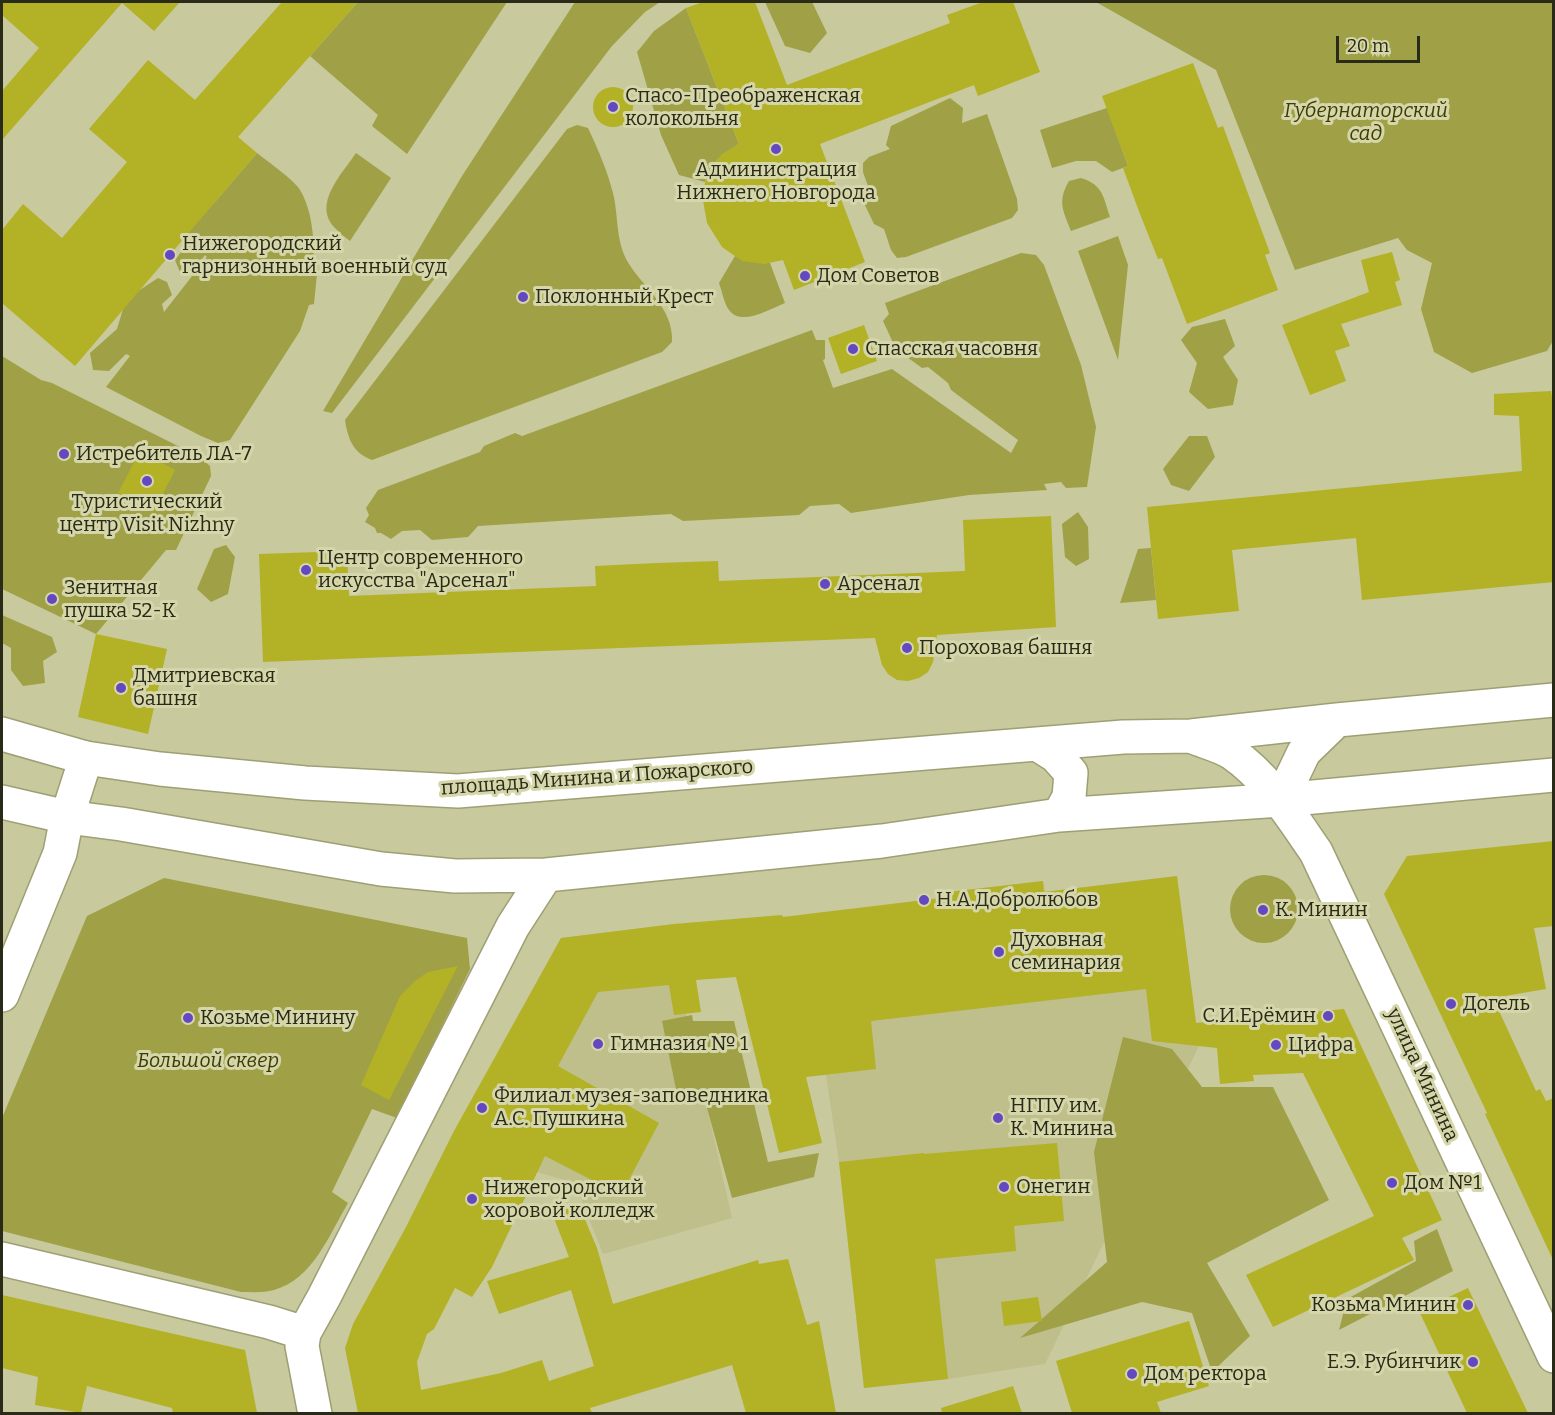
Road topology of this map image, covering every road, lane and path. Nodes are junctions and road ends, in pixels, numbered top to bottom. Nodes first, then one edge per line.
1 (1554, 700) edge
2 (1337, 720) junction
3 (2, 734) edge
4 (1191, 736) junction
5 (1037, 744) junction
6 (86, 758) junction
7 (1554, 775) edge
8 (1281, 800) junction
9 (2, 802) edge
10 (1059, 815) junction
11 (67, 817) junction
12 (546, 875) junction
13 (2, 995) edge
14 (2, 1259) edge
15 (304, 1333) junction
16 (1554, 1356) edge
17 (315, 1413) edge

1 - 2 street, площадь Минина и Пожарского
2 - 4 street, площадь Минина и Пожарского
2 - 8 street
3 - 6 street, площадь Минина и Пожарского
4 - 5 street, площадь Минина и Пожарского
4 - 8 street, площадь Минина и Пожарского
5 - 6 street, площадь Минина и Пожарского
5 - 10 street
6 - 11 street
7 - 8 street
8 - 10 street
8 - 16 street, улица Минина
9 - 11 street
10 - 12 street
11 - 12 street
11 - 13 street
12 - 15 street
14 - 15 street
15 - 17 street

